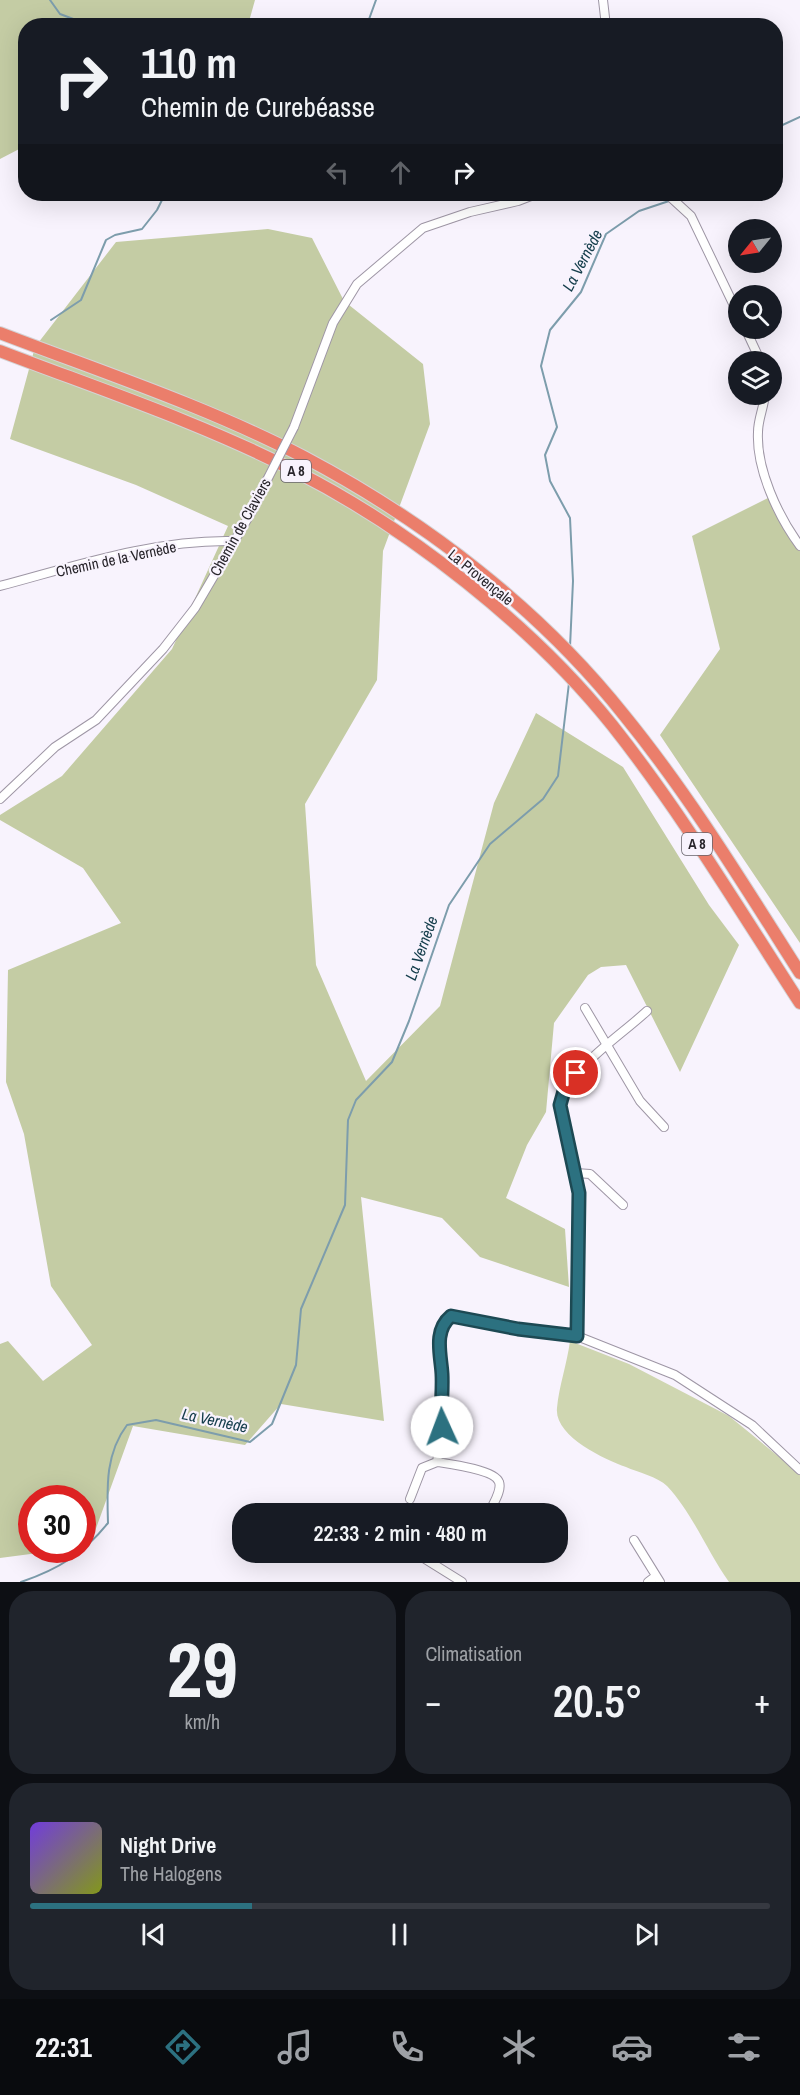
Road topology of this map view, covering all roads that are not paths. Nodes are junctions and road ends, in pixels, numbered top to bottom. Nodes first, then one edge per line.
1 (603, 0) edge
2 (605, 18) edge
3 (518, 201) edge
4 (677, 201) edge
5 (728, 293) edge
6 (0, 333) edge
7 (0, 351) edge
8 (764, 405) edge
9 (234, 541) junction
10 (800, 546) edge
11 (0, 586) edge
12 (0, 799) edge
13 (800, 973) edge
14 (800, 1003) edge
15 (585, 1008) dead end
16 (647, 1011) dead end
17 (609, 1046) junction
18 (664, 1127) dead end
19 (576, 1173) junction
20 (623, 1205) dead end
21 (577, 1336) junction
22 (437, 1461) junction
23 (800, 1470) edge
24 (410, 1499) dead end
25 (494, 1503) edge
26 (634, 1540) dead end
27 (432, 1563) edge
28 (658, 1579) edge
29 (462, 1582) edge
30 (648, 1582) edge

1 - 2 street
3 - 9 street, Chemin de Claviers, bridge
4 - 5 street
6 - 13 highway, La Provençale / A 8
7 - 14 highway, La Provençale / A 8
8 - 10 street
9 - 11 street, Chemin de la Vernède
9 - 12 street, Chemin de Claviers
15 - 17 street
16 - 17 street
17 - 18 street
17 - 19 street
19 - 20 street
19 - 21 street
21 - 22 street
21 - 23 street
22 - 24 street
22 - 25 street
26 - 28 street
27 - 29 street
28 - 30 street

